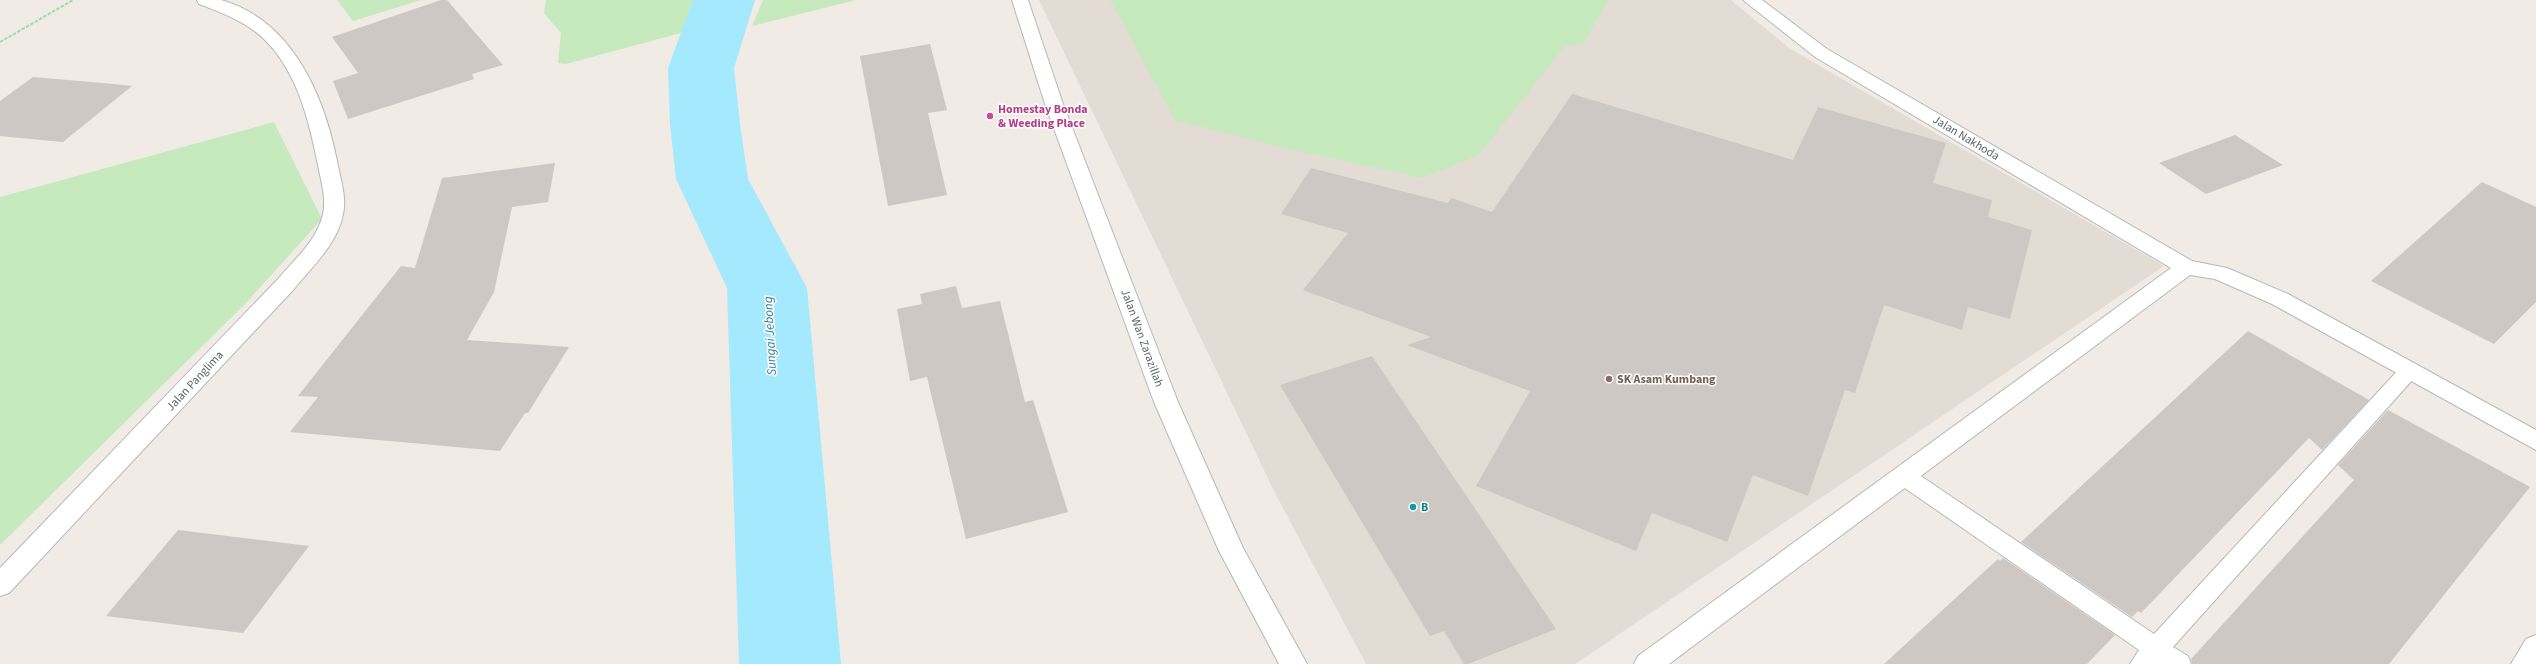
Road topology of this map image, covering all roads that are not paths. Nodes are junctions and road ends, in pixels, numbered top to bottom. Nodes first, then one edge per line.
1 (205, 0) edge
2 (1020, 0) edge
3 (1751, 0) edge
4 (2186, 268) junction
5 (2408, 372) junction
6 (2536, 442) edge
7 (1904, 476) junction
8 (0, 585) edge
9 (2536, 647) edge
10 (2149, 656) edge
11 (1293, 664) edge
12 (1648, 664) edge
13 (2179, 664) edge
14 (2525, 664) edge

1 - 8 street, Jalan Panglima
2 - 11 street, Jalan Wan Zarazillah
3 - 4 street, Jalan Nakhoda
4 - 5 street
4 - 7 street
5 - 6 street
5 - 10 lane
7 - 10 lane
7 - 12 street
9 - 14 street
10 - 13 lane

